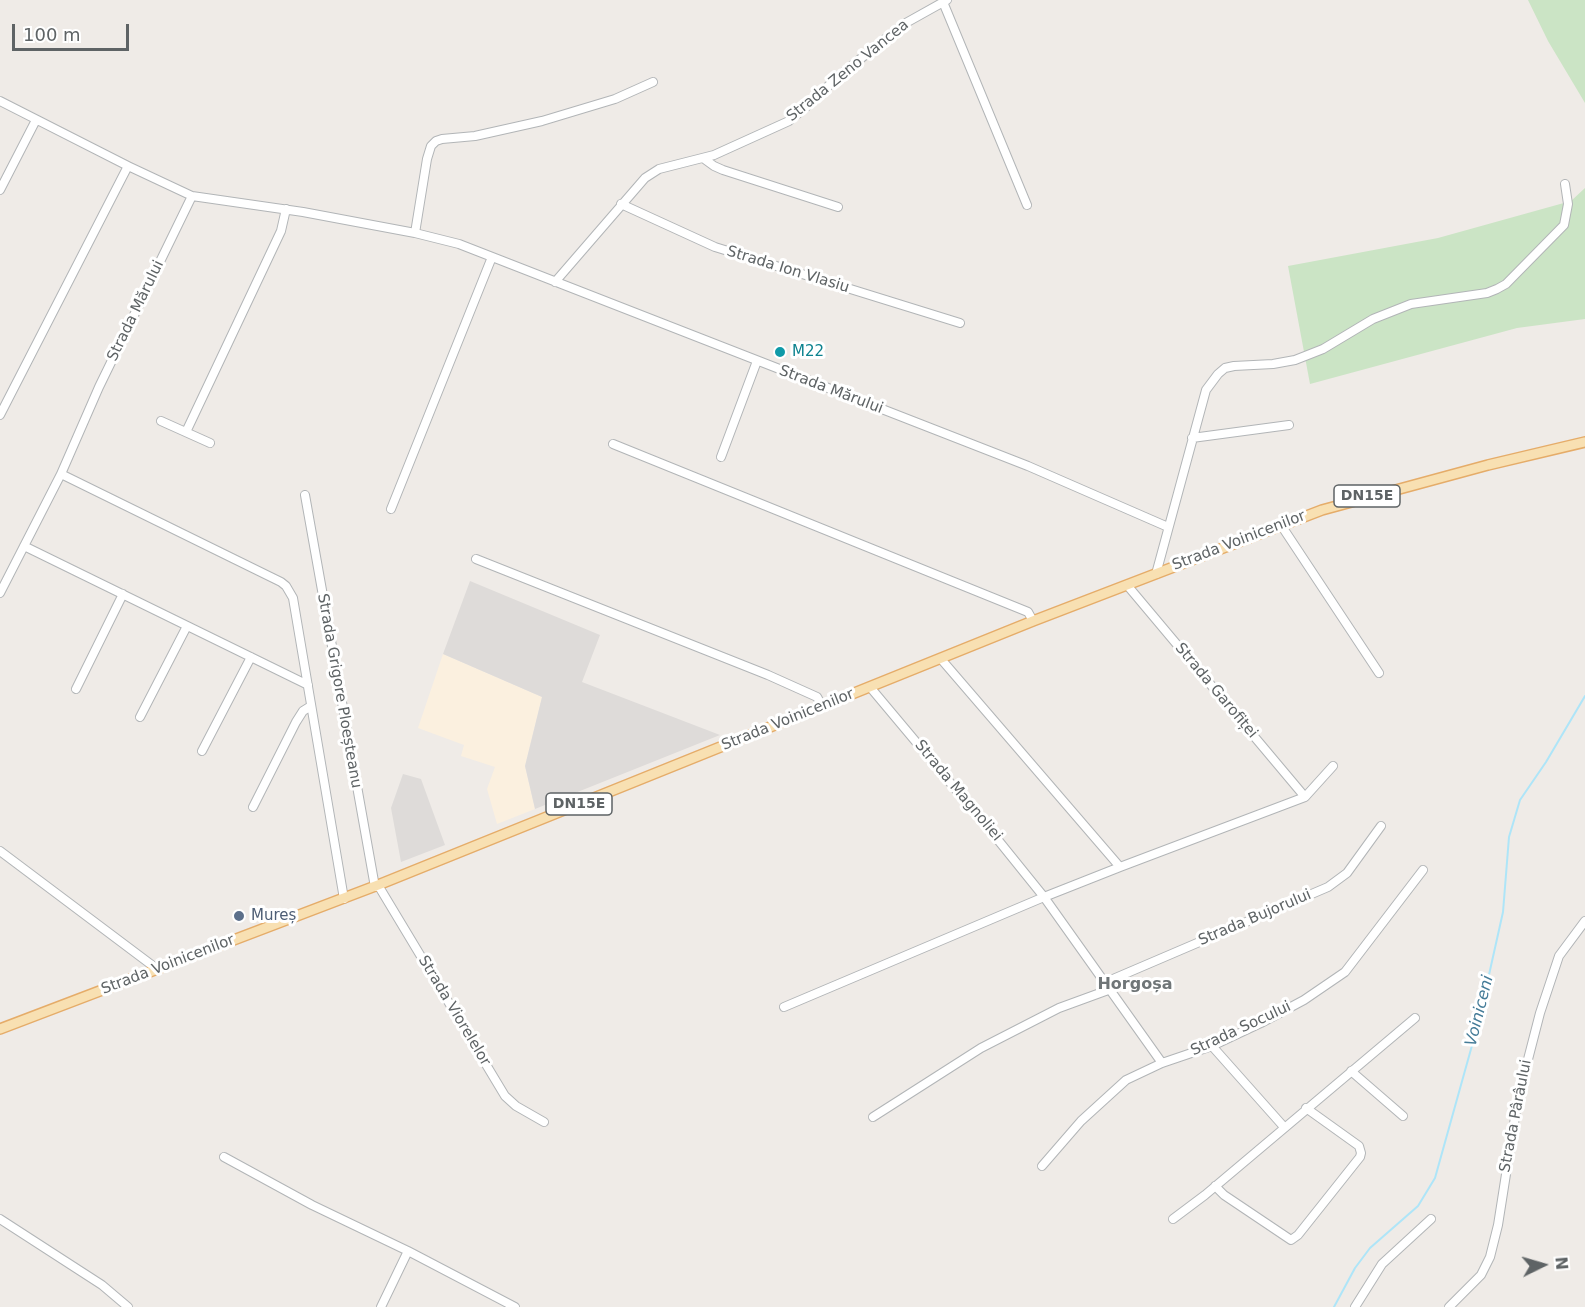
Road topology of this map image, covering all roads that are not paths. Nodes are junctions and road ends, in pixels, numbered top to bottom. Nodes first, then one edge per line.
1 (945, 1) edge
2 (653, 82) dead end
3 (0, 101) edge
4 (36, 120) junction
5 (703, 158) junction
6 (128, 166) junction
7 (1565, 184) dead end
8 (0, 190) edge
9 (192, 196) junction
10 (621, 204) junction
11 (1027, 205) dead end
12 (838, 207) dead end
13 (286, 209) junction
14 (415, 233) junction
15 (492, 257) junction
16 (555, 282) junction
17 (960, 323) dead end
18 (757, 361) junction
19 (0, 415) edge
20 (161, 421) dead end
21 (1289, 425) dead end
22 (186, 432) junction
23 (1192, 438) junction
24 (1585, 442) edge
25 (210, 443) dead end
26 (613, 444) dead end
27 (721, 458) dead end
28 (60, 474) junction
29 (305, 495) dead end
30 (391, 509) dead end
31 (1281, 525) junction
32 (1168, 527) junction
33 (24, 546) junction
34 (476, 559) dead end
35 (1156, 573) junction
36 (1127, 585) junction
37 (0, 593) edge
38 (123, 594) junction
39 (1033, 621) junction
40 (187, 626) junction
41 (251, 657) junction
42 (941, 659) junction
43 (1380, 673) dead end
44 (308, 685) junction
45 (870, 687) junction
46 (76, 689) dead end
47 (311, 706) junction
48 (822, 706) junction
49 (140, 717) dead end
50 (202, 751) dead end
51 (1333, 766) dead end
52 (1305, 797) junction
53 (253, 807) dead end
54 (1382, 826) dead end
55 (0, 850) edge
56 (1120, 867) junction
57 (1423, 870) dead end
58 (377, 886) junction
59 (1044, 897) junction
60 (344, 898) junction
61 (1585, 921) edge
62 (157, 969) junction
63 (1108, 986) junction
64 (784, 1007) dead end
65 (1415, 1018) dead end
66 (0, 1029) edge
67 (1212, 1046) junction
68 (1162, 1063) junction
69 (1351, 1071) junction
70 (1306, 1108) junction
71 (1403, 1116) dead end
72 (873, 1117) dead end
73 (544, 1122) dead end
74 (1284, 1127) junction
75 (224, 1157) dead end
76 (1042, 1166) dead end
77 (1215, 1186) junction
78 (0, 1219) edge
79 (1173, 1219) dead end
80 (1431, 1219) dead end
81 (408, 1251) junction
82 (128, 1307) edge
83 (381, 1307) edge
84 (515, 1307) edge
85 (1355, 1307) edge
86 (1449, 1307) edge

1 - 5 street, Strada Zeno Vancea
1 - 11 street, Strada Zeno Vancea
2 - 14 street
3 - 4 street, Strada Mărului
4 - 6 street, Strada Mărului
4 - 8 street
5 - 10 street, Strada Zeno Vancea
5 - 12 street
6 - 9 street, Strada Mărului
6 - 19 street
7 - 23 street
9 - 13 street, Strada Mărului
9 - 28 street, Strada Mărului
10 - 16 street, Strada Zeno Vancea
10 - 17 street, Strada Ion Vlasiu
13 - 14 street, Strada Mărului
13 - 22 street
14 - 15 street, Strada Mărului
15 - 16 street, Strada Mărului
15 - 30 street
16 - 18 street, Strada Mărului
18 - 27 street
18 - 32 street, Strada Mărului
20 - 22 street
21 - 23 street
22 - 25 street
23 - 32 street
24 - 31 main road, Strada Voinicenilor / DN15E
26 - 39 street
28 - 33 street, Strada Mărului
28 - 44 street
29 - 58 street, Strada Grigore Ploeșteanu
31 - 35 main road, Strada Voinicenilor / DN15E
31 - 43 street
32 - 35 street
33 - 37 street, Strada Mărului
33 - 38 street
34 - 48 street
35 - 36 main road, Strada Voinicenilor / DN15E
36 - 39 main road, Strada Voinicenilor / DN15E
36 - 52 street, Strada Garofiței
38 - 40 street
38 - 46 street
39 - 42 main road, Strada Voinicenilor / DN15E
40 - 41 street
40 - 49 street
41 - 44 street
41 - 50 street
42 - 45 main road, Strada Voinicenilor / DN15E
42 - 56 street
44 - 47 street
45 - 48 main road, Strada Voinicenilor / DN15E
45 - 59 street, Strada Magnoliei
47 - 53 street
47 - 60 street
48 - 58 main road, Strada Voinicenilor / DN15E
51 - 52 street
52 - 56 street
54 - 63 street, Strada Bujorului
55 - 62 street
56 - 59 street
57 - 67 street, Strada Socului
58 - 60 main road, Strada Voinicenilor / DN15E
58 - 73 street, Strada Viorelelor
59 - 63 street, Strada Magnoliei
59 - 64 street
60 - 62 main road, Strada Voinicenilor / DN15E
61 - 86 street, Strada Pârâului
62 - 66 main road, Strada Voinicenilor / DN15E
63 - 68 street, Strada Magnoliei
63 - 72 street, Strada Bujorului
65 - 69 street
67 - 68 street, Strada Socului
67 - 74 street
68 - 76 street, Strada Socului
69 - 70 street
69 - 71 street
70 - 74 street
70 - 77 street
74 - 77 street
75 - 81 street
77 - 79 street
78 - 82 street
80 - 85 street
81 - 83 street
81 - 84 street

